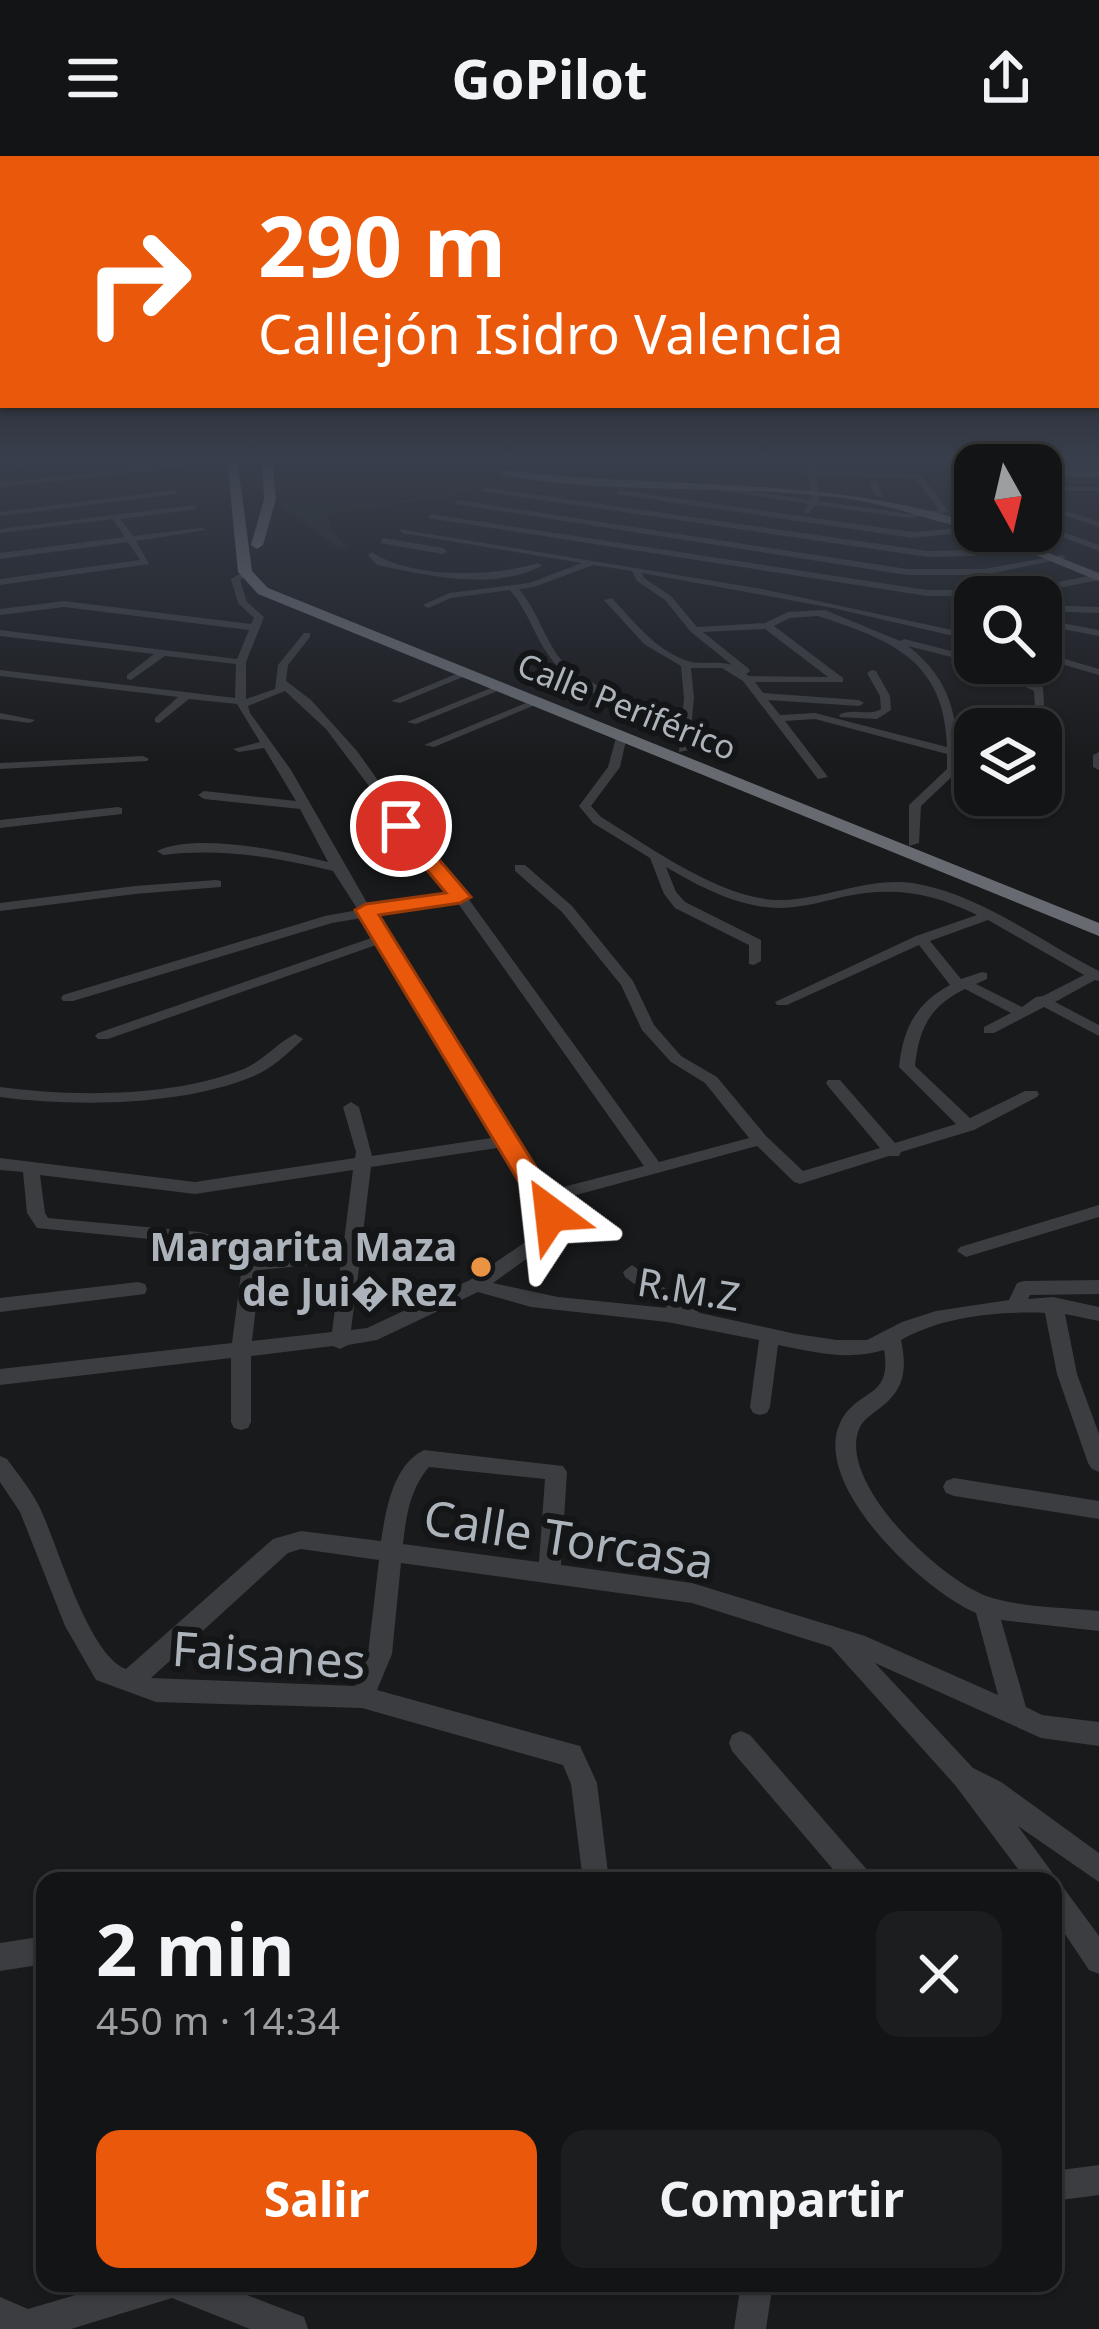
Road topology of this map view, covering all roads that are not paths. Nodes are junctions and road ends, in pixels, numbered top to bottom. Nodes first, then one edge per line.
1 (144, 559) edge
2 (244, 559) edge
3 (261, 559) edge
4 (376, 559) edge
5 (479, 559) edge
6 (570, 559) edge
7 (701, 559) edge
8 (749, 559) edge
9 (836, 559) edge
10 (1057, 559) edge
11 (1060, 559) edge
12 (591, 563) junction
13 (538, 566) junction
14 (742, 566) junction
15 (556, 568) dead end
16 (636, 570) junction
17 (246, 574) junction
18 (1099, 576) edge
19 (0, 582) edge
20 (1062, 586) edge
21 (514, 589) junction
22 (1062, 589) edge
23 (954, 593) edge
24 (609, 600) dead end
25 (1087, 600) dead end
26 (428, 605) dead end
27 (1062, 607) edge
28 (308, 610) junction
29 (0, 612) edge
30 (872, 612) junction
31 (1099, 612) edge
32 (818, 613) junction
33 (767, 626) junction
34 (1062, 626) edge
35 (349, 627) junction
36 (257, 628) junction
37 (839, 628) dead end
38 (694, 630) junction
39 (954, 633) edge
40 (1099, 633) edge
41 (2, 634) edge
42 (307, 635) junction
43 (886, 638) junction
44 (162, 653) junction
45 (954, 656) edge
46 (425, 657) junction
47 (242, 662) junction
48 (1062, 662) edge
49 (927, 664) junction
50 (686, 665) junction
51 (1099, 672) edge
52 (872, 673) dead end
53 (0, 674) edge
54 (460, 676) junction
55 (131, 677) dead end
56 (750, 679) junction
57 (283, 683) junction
58 (1028, 684) edge
59 (495, 690) junction
60 (187, 695) junction
61 (761, 696) junction
62 (396, 700) dead end
63 (859, 703) dead end
64 (242, 704) junction
65 (530, 705) junction
66 (617, 705) dead end
67 (1039, 705) dead end
68 (562, 712) junction
69 (0, 716) edge
70 (815, 716) junction
71 (778, 718) junction
72 (30, 720) dead end
73 (159, 720) dead end
74 (412, 722) dead end
75 (622, 736) junction
76 (266, 744) junction
77 (430, 745) dead end
78 (239, 749) dead end
79 (683, 750) junction
80 (954, 752) junction
81 (1099, 754) edge
82 (143, 759) dead end
83 (0, 766) edge
84 (1099, 766) edge
85 (822, 777) dead end
86 (204, 795) dead end
87 (304, 806) junction
88 (118, 811) dead end
89 (0, 824) edge
90 (913, 842) junction
91 (163, 850) dead end
92 (655, 854) junction
93 (338, 868) junction
94 (520, 868) dead end
95 (216, 884) dead end
96 (460, 897) junction
97 (0, 907) edge
98 (366, 910) junction
99 (986, 916) junction
100 (1099, 917) edge
101 (1099, 930) edge
102 (384, 938) junction
103 (921, 939) junction
104 (754, 961) dead end
105 (982, 976) dead end
106 (1097, 976) edge
107 (961, 984) junction
108 (68, 998) dead end
109 (1041, 1000) junction
110 (782, 1002) dead end
111 (1020, 1012) junction
112 (989, 1030) dead end
113 (1099, 1031) edge
114 (103, 1036) dead end
115 (295, 1040) dead end
116 (834, 1083) dead end
117 (0, 1092) edge
118 (1031, 1094) dead end
119 (351, 1107) dead end
120 (968, 1126) junction
121 (760, 1140) junction
122 (508, 1141) junction
123 (893, 1152) junction
124 (363, 1162) junction
125 (0, 1164) edge
126 (653, 1166) junction
127 (31, 1170) junction
128 (544, 1198) junction
129 (1099, 1211) edge
130 (966, 1252) dead end
131 (355, 1254) junction
132 (251, 1264) junction
133 (632, 1272) dead end
134 (477, 1285) junction
135 (1099, 1287) edge
136 (138, 1289) dead end
137 (1053, 1304) junction
138 (0, 1305) edge
139 (1015, 1308) junction
140 (1099, 1314) edge
141 (695, 1318) junction
142 (769, 1339) junction
143 (892, 1341) junction
144 (340, 1342) junction
145 (241, 1353) junction
146 (0, 1377) edge
147 (760, 1407) dead end
148 (241, 1422) dead end
149 (1099, 1463) edge
150 (0, 1465) edge
151 (954, 1487) dead end
152 (1099, 1510) edge
153 (391, 1553) junction
154 (549, 1574) junction
155 (986, 1606) junction
156 (1099, 1621) edge
157 (838, 1640) junction
158 (128, 1683) junction
159 (362, 1697) junction
160 (1016, 1715) junction
161 (1099, 1734) edge
162 (741, 1743) dead end
163 (964, 1776) junction
164 (1099, 1869) edge
165 (595, 1872) edge
166 (852, 1872) edge
167 (1037, 1872) edge
168 (1065, 1923) edge
169 (36, 1951) edge
170 (0, 1957) edge
171 (1099, 1960) edge
172 (1099, 2180) edge
173 (1062, 2185) edge
174 (138, 2292) edge
175 (196, 2292) edge
176 (756, 2292) edge
177 (21, 2322) edge
178 (292, 2329) edge
179 (750, 2329) edge

1 - 19 street
2 - 17 highway
3 - 79 highway, Calle Periférico
4 - 13 street
5 - 13 street
6 - 12 street
7 - 14 street
8 - 14 street
9 - 10 street
11 - 18 main road
12 - 16 street
12 - 21 street
13 - 15 street
14 - 23 street
16 - 30 street
16 - 38 street
17 - 28 highway, Calle Periférico
17 - 36 street
18 - 20 street
21 - 26 street
21 - 66 street
22 - 25 street
24 - 50 street
27 - 31 street
28 - 35 highway, Calle Periférico
28 - 42 highway
29 - 36 street
30 - 32 street
30 - 39 street
32 - 33 street
32 - 43 street
33 - 38 street
33 - 56 street
34 - 40 street
35 - 42 highway
35 - 46 highway, Calle Periférico
36 - 47 street
37 - 49 street
38 - 56 street
41 - 44 street
42 - 57 street
43 - 45 street
43 - 49 street
44 - 47 street
44 - 55 street
46 - 54 highway
46 - 68 highway, Calle Periférico
47 - 64 street
48 - 51 street
49 - 80 street
50 - 56 street
50 - 79 street
52 - 70 street
53 - 60 street
54 - 59 highway
54 - 62 street
56 - 61 street
57 - 64 street
57 - 96 street
58 - 67 street
59 - 65 highway
59 - 74 street
60 - 64 street
60 - 73 street
61 - 63 street
61 - 71 street
64 - 76 street
65 - 68 highway
65 - 77 street
68 - 75 highway, Calle Periférico
69 - 72 street
70 - 71 street
70 - 80 street
71 - 85 street
75 - 92 street
75 - 101 highway, Calle Periférico
76 - 78 street
76 - 87 street
79 - 90 highway, Calle Periférico
80 - 90 street
81 - 84 street
82 - 83 street
86 - 87 street
87 - 93 street
88 - 89 street
90 - 100 highway, Calle Periférico
91 - 93 street
92 - 99 street
92 - 104 street
93 - 98 street
94 - 121 street
95 - 97 street
96 - 98 street
96 - 126 street
98 - 102 street
98 - 108 street
99 - 103 street
99 - 106 street
102 - 114 street
102 - 122 street
103 - 107 street
103 - 110 street
105 - 107 street
106 - 109 street
107 - 111 street
107 - 120 street
109 - 111 street
109 - 113 street
111 - 112 street
115 - 117 street
116 - 123 street
118 - 120 street
119 - 124 street
120 - 123 street
121 - 123 street
121 - 126 street
122 - 124 street
122 - 128 street
124 - 127 street
124 - 131 street
125 - 127 street
126 - 128 street
127 - 132 street
128 - 134 street
129 - 130 street
131 - 132 street
131 - 144 street
132 - 145 street
133 - 141 street
134 - 141 street, R.M.Z
134 - 144 street
135 - 139 street
136 - 138 street
137 - 139 street
137 - 140 street
137 - 149 street
139 - 143 street, R.M.Z
141 - 142 street, R.M.Z
142 - 143 street, R.M.Z
142 - 147 street
143 - 155 street
144 - 145 street
145 - 146 street
145 - 148 street
150 - 158 street, Faisanes
151 - 152 street
153 - 154 street, Calle Torcasa
153 - 154 street
153 - 158 street, Calle Torcasa
153 - 159 street
154 - 157 street, Calle Torcasa
155 - 156 street
155 - 160 street
157 - 160 street, Calle Torcasa
157 - 163 street
158 - 159 street, Faisanes
159 - 165 street, Faisanes
160 - 161 street, Calle Torcasa
162 - 166 street
163 - 164 street
163 - 167 street
168 - 171 street
169 - 170 street
172 - 173 street
174 - 177 street
175 - 178 street
176 - 179 street

